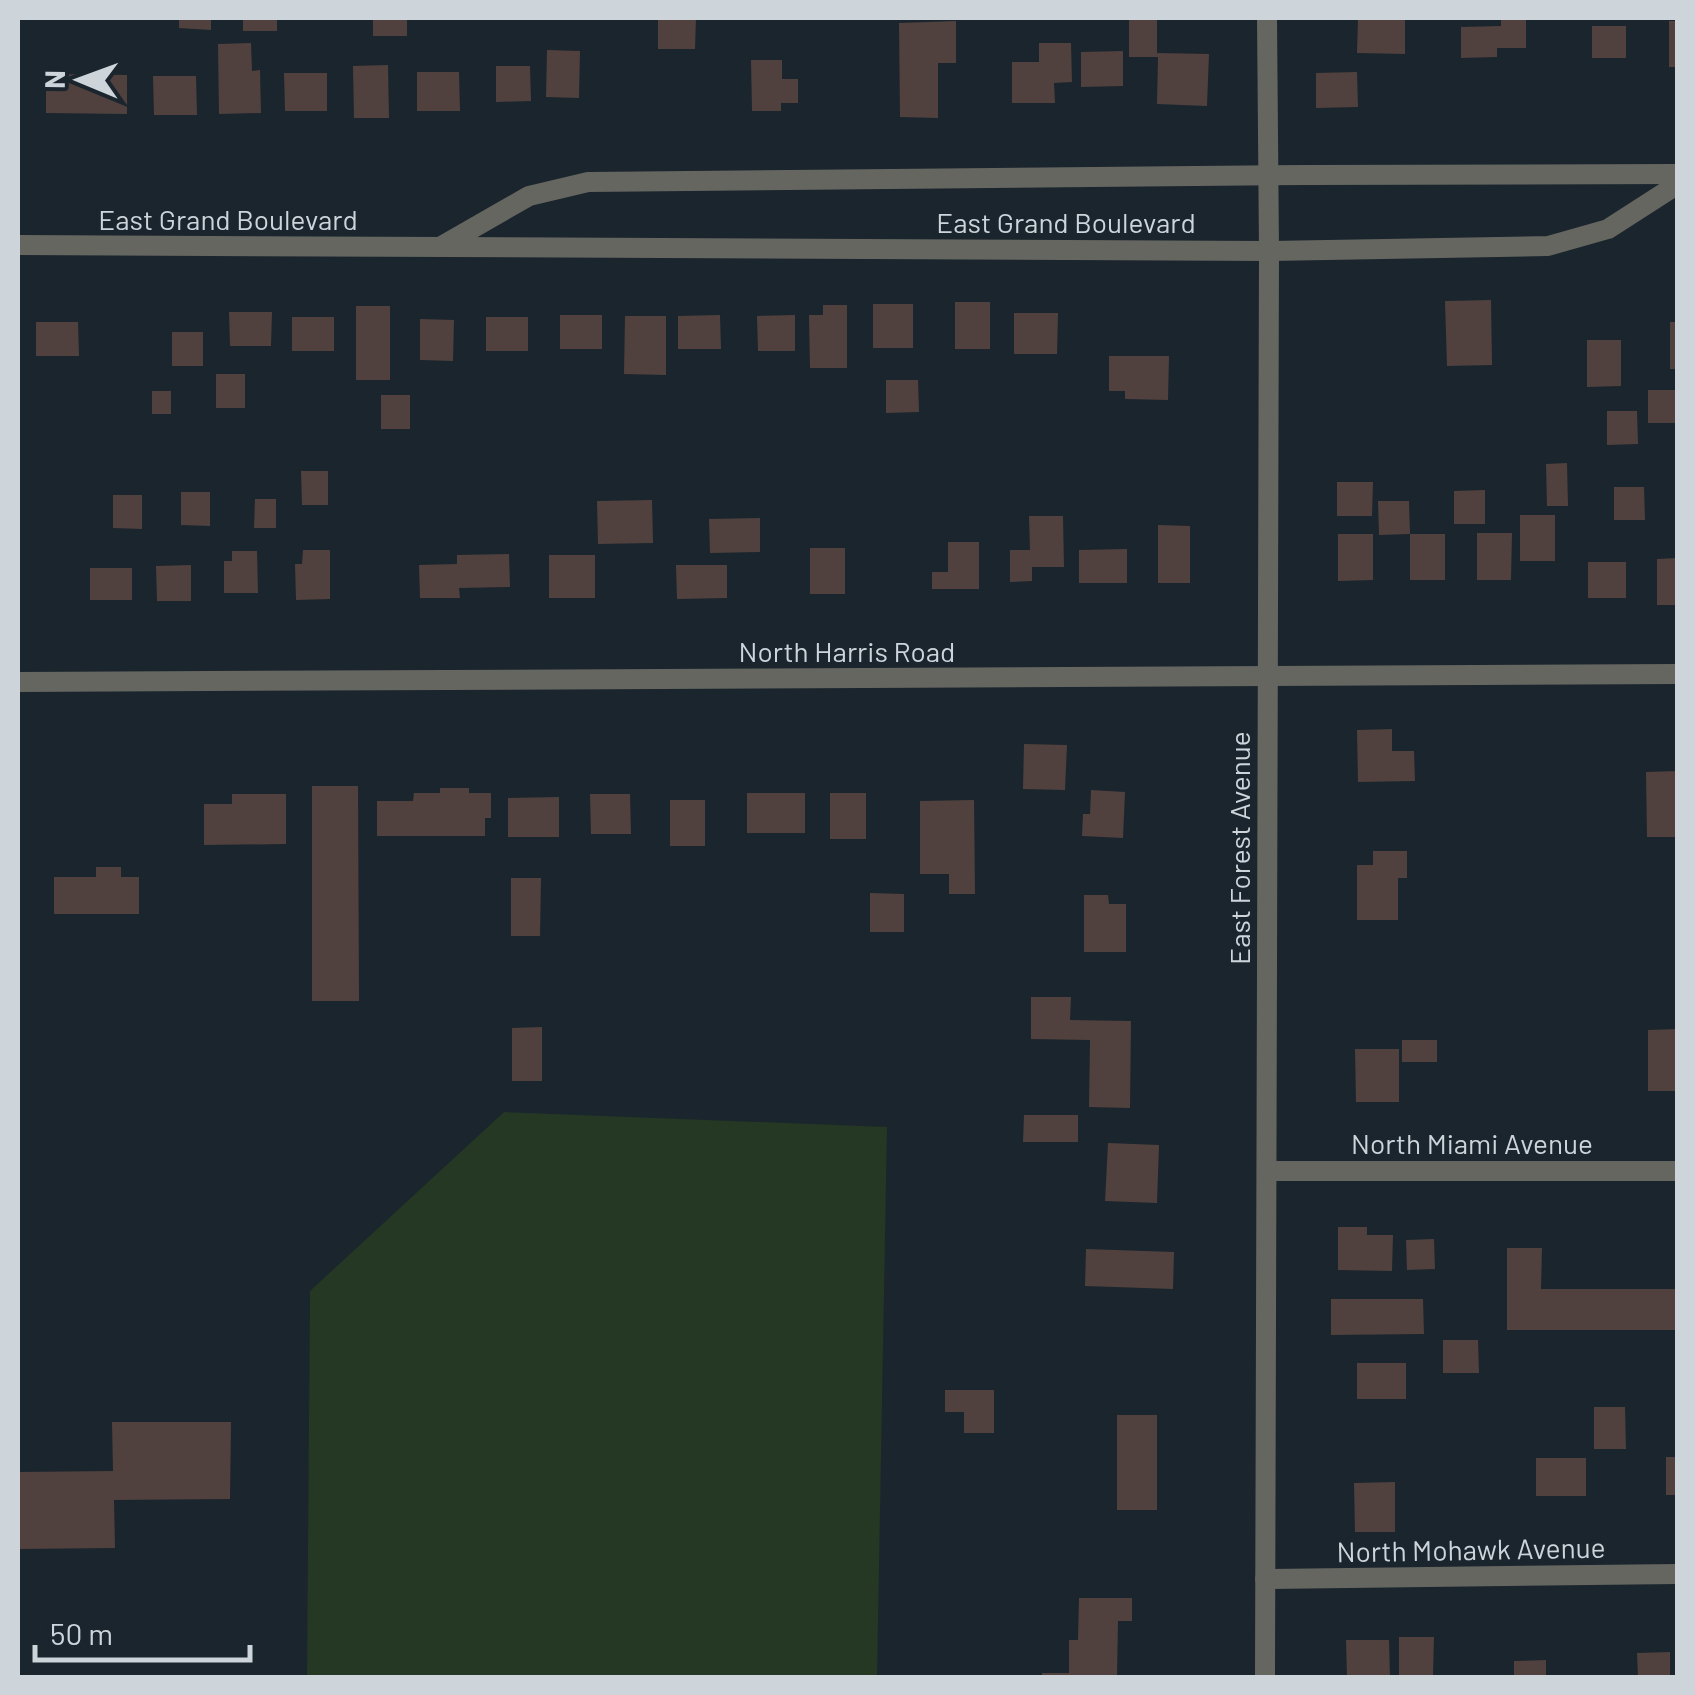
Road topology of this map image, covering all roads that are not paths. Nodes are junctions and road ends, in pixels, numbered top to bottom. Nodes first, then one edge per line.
1 (1268, 18) edge
2 (1678, 174) edge
3 (1269, 176) junction
4 (1678, 184) edge
5 (18, 245) edge
6 (438, 248) junction
7 (1269, 251) junction
8 (1678, 674) edge
9 (1267, 676) junction
10 (18, 682) edge
11 (1678, 1170) edge
12 (1267, 1171) junction
13 (1678, 1574) edge
14 (1265, 1578) junction
15 (1265, 1678) edge

1 - 3 street, East Forest Avenue
2 - 3 street, East Grand Boulevard
3 - 6 street, East Grand Boulevard
3 - 7 street, East Forest Avenue
4 - 7 street, East Grand Boulevard
5 - 6 street, East Grand Boulevard
6 - 7 street, East Grand Boulevard
7 - 9 street, East Forest Avenue
8 - 9 street, North Harris Road
9 - 10 street, North Harris Road
9 - 12 street, East Forest Avenue
11 - 12 street, North Miami Avenue
12 - 14 street, East Forest Avenue
13 - 14 street, North Mohawk Avenue
14 - 15 street, East Forest Avenue

